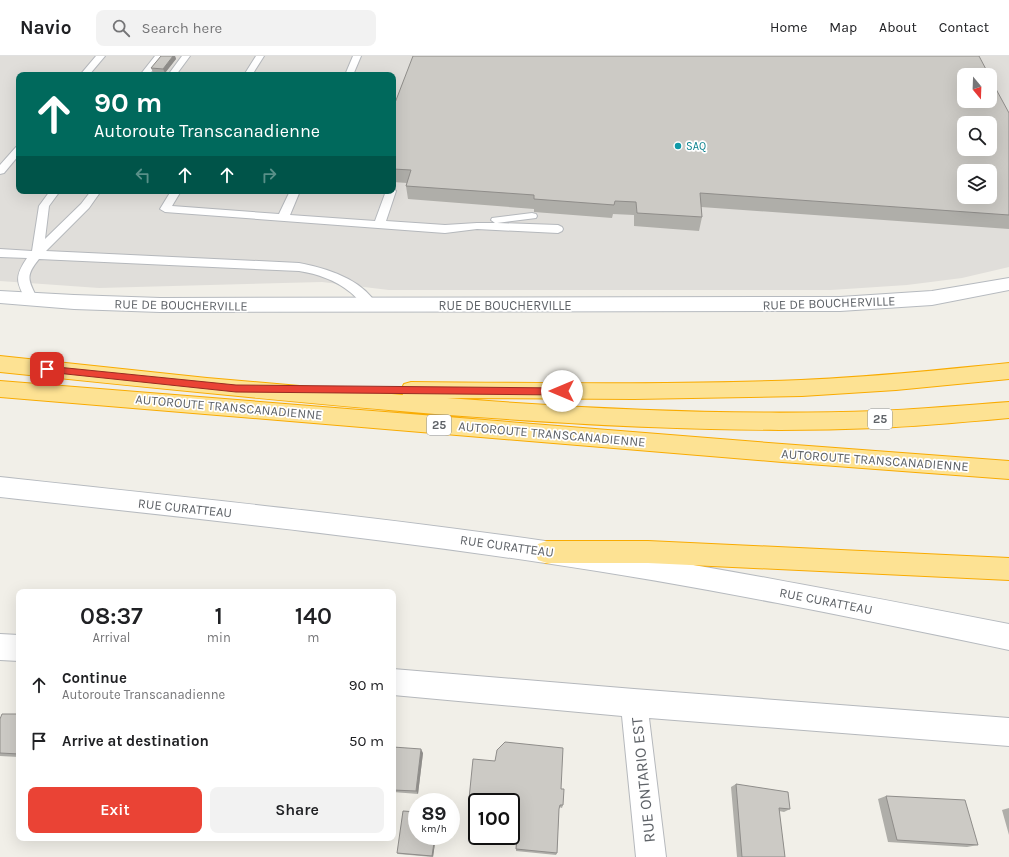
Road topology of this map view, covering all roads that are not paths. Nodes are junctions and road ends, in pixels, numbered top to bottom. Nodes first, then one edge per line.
1 (101, 56) edge
2 (160, 56) edge
3 (186, 56) edge
4 (260, 56) edge
5 (357, 56) edge
6 (87, 72) edge
7 (147, 72) edge
8 (174, 72) edge
9 (250, 72) edge
10 (349, 72) edge
11 (16, 152) edge
12 (0, 171) edge
13 (53, 194) edge
14 (94, 194) edge
15 (174, 194) edge
16 (294, 194) edge
17 (389, 194) edge
18 (532, 216) edge
19 (283, 218) junction
20 (379, 225) junction
21 (477, 226) junction
22 (558, 229) dead end
23 (0, 253) edge
24 (37, 254) junction
25 (1009, 284) edge
26 (0, 298) edge
27 (32, 300) junction
28 (371, 305) junction
29 (0, 364) edge
30 (1009, 371) edge
31 (0, 389) edge
32 (236, 389) junction
33 (1009, 410) edge
34 (1009, 470) edge
35 (0, 487) edge
36 (547, 552) junction
37 (1009, 569) edge
38 (1009, 637) edge
39 (0, 647) edge
40 (16, 648) edge
41 (396, 682) edge
42 (634, 703) junction
43 (1009, 732) edge
44 (651, 857) edge

1 - 6 lane
2 - 7 lane
3 - 8 lane
4 - 9 lane
5 - 10 lane
11 - 12 lane
13 - 24 lane
14 - 24 lane
15 - 19 lane
16 - 19 lane
17 - 20 lane
18 - 21 lane
19 - 20 lane
20 - 21 lane
21 - 22 lane
23 - 24 lane
24 - 27 lane
24 - 28 lane
25 - 28 main road, RUE DE BOUCHERVILLE
26 - 27 main road, RUE DE BOUCHERVILLE
27 - 28 main road, RUE DE BOUCHERVILLE
29 - 32 highway, AUTOROUTE TRANSCANADIENNE / 25
30 - 32 highway
31 - 34 highway, AUTOROUTE TRANSCANADIENNE / 25
32 - 33 highway, AUTOROUTE TRANSCANADIENNE / 25
35 - 36 main road, RUE CURATTEAU
36 - 37 highway
36 - 38 main road, RUE CURATTEAU
39 - 40 main road
41 - 42 main road
42 - 43 main road
42 - 44 main road, RUE ONTARIO EST

